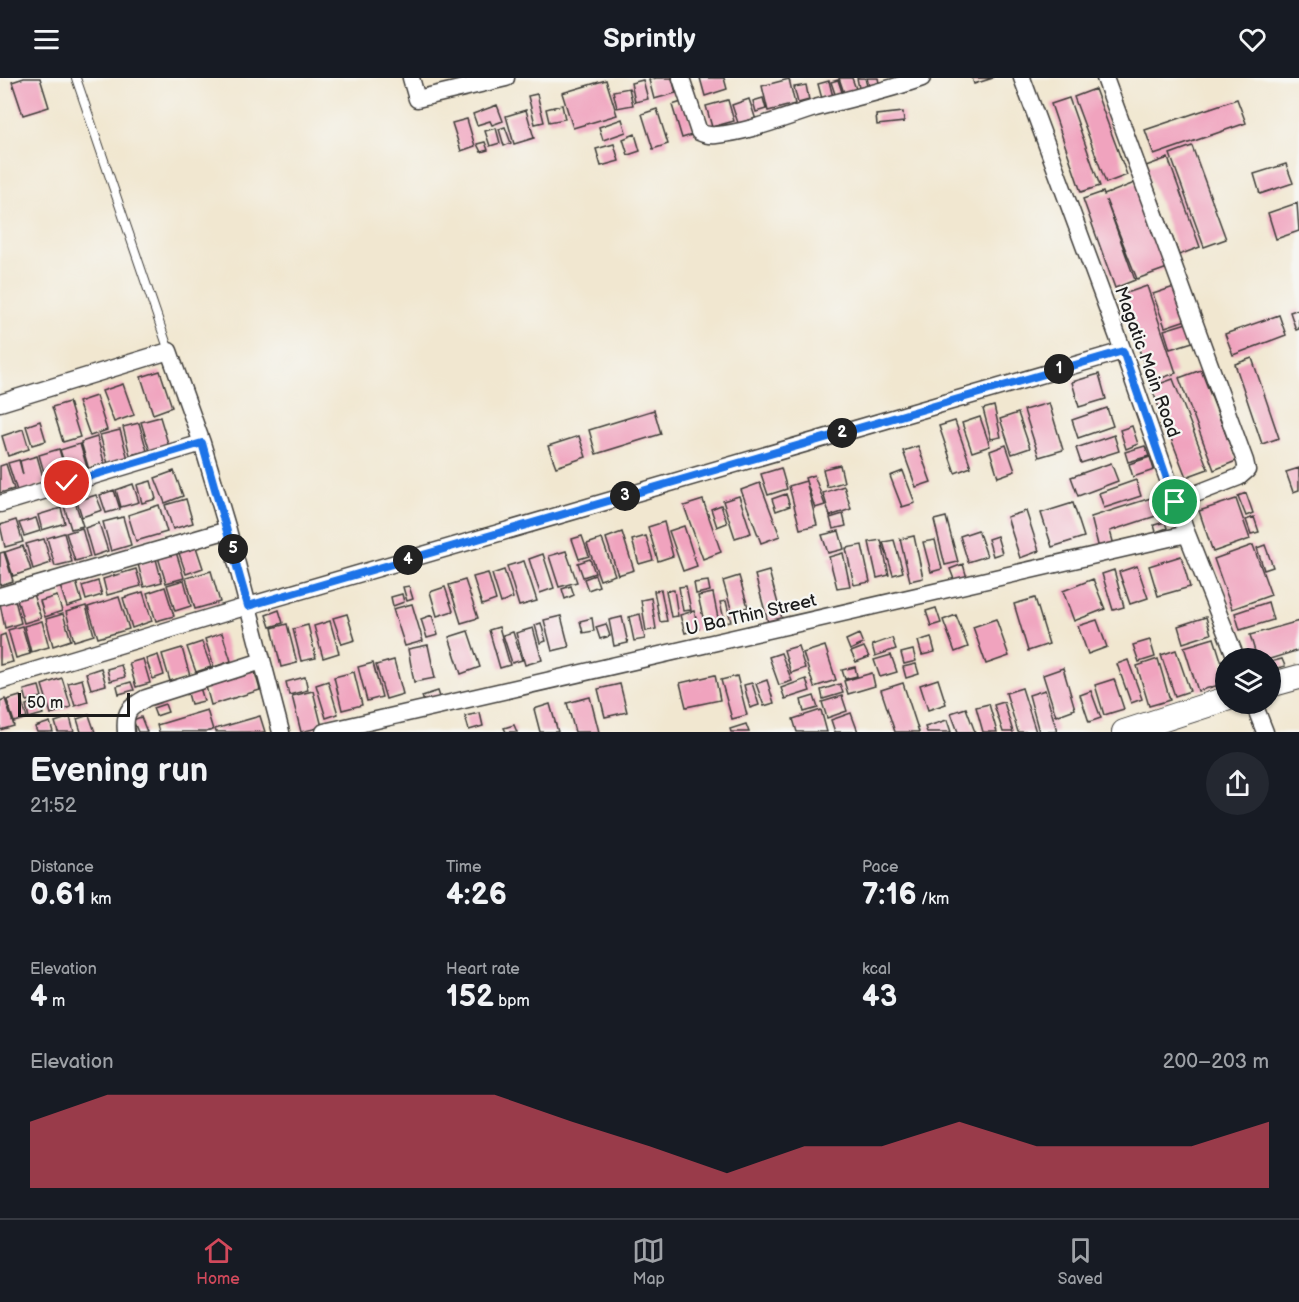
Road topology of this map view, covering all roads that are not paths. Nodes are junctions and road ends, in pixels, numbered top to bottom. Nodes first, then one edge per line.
1 (76, 78) edge
2 (411, 78) edge
3 (506, 78) edge
4 (681, 78) edge
5 (922, 78) edge
6 (1022, 78) edge
7 (1105, 78) edge
8 (169, 351) junction
9 (1123, 351) junction
10 (0, 403) edge
11 (202, 443) junction
12 (1175, 502) junction
13 (0, 504) edge
14 (228, 531) junction
15 (1187, 534) junction
16 (0, 596) edge
17 (248, 606) junction
18 (1232, 648) edge
19 (262, 661) junction
20 (1299, 677) edge
21 (0, 681) edge
22 (1281, 682) edge
23 (1215, 703) edge
24 (1258, 714) edge
25 (126, 732) edge
26 (281, 732) edge
27 (324, 732) edge
28 (1124, 732) edge
29 (1265, 732) edge

1 - 8 lane
2 - 3 street
4 - 5 street
6 - 9 street, Magatic Main Road
7 - 12 street
8 - 10 street
8 - 11 street
9 - 12 street, Magatic Main Road
9 - 17 street
11 - 13 street
11 - 14 street
12 - 15 street, Magatic Main Road
14 - 16 street
14 - 17 street
15 - 18 street, Magatic Main Road
15 - 27 street, U Ba Thin Street
17 - 19 street
17 - 21 street
19 - 25 street
19 - 26 street
20 - 22 main road
23 - 28 main road
24 - 29 street

